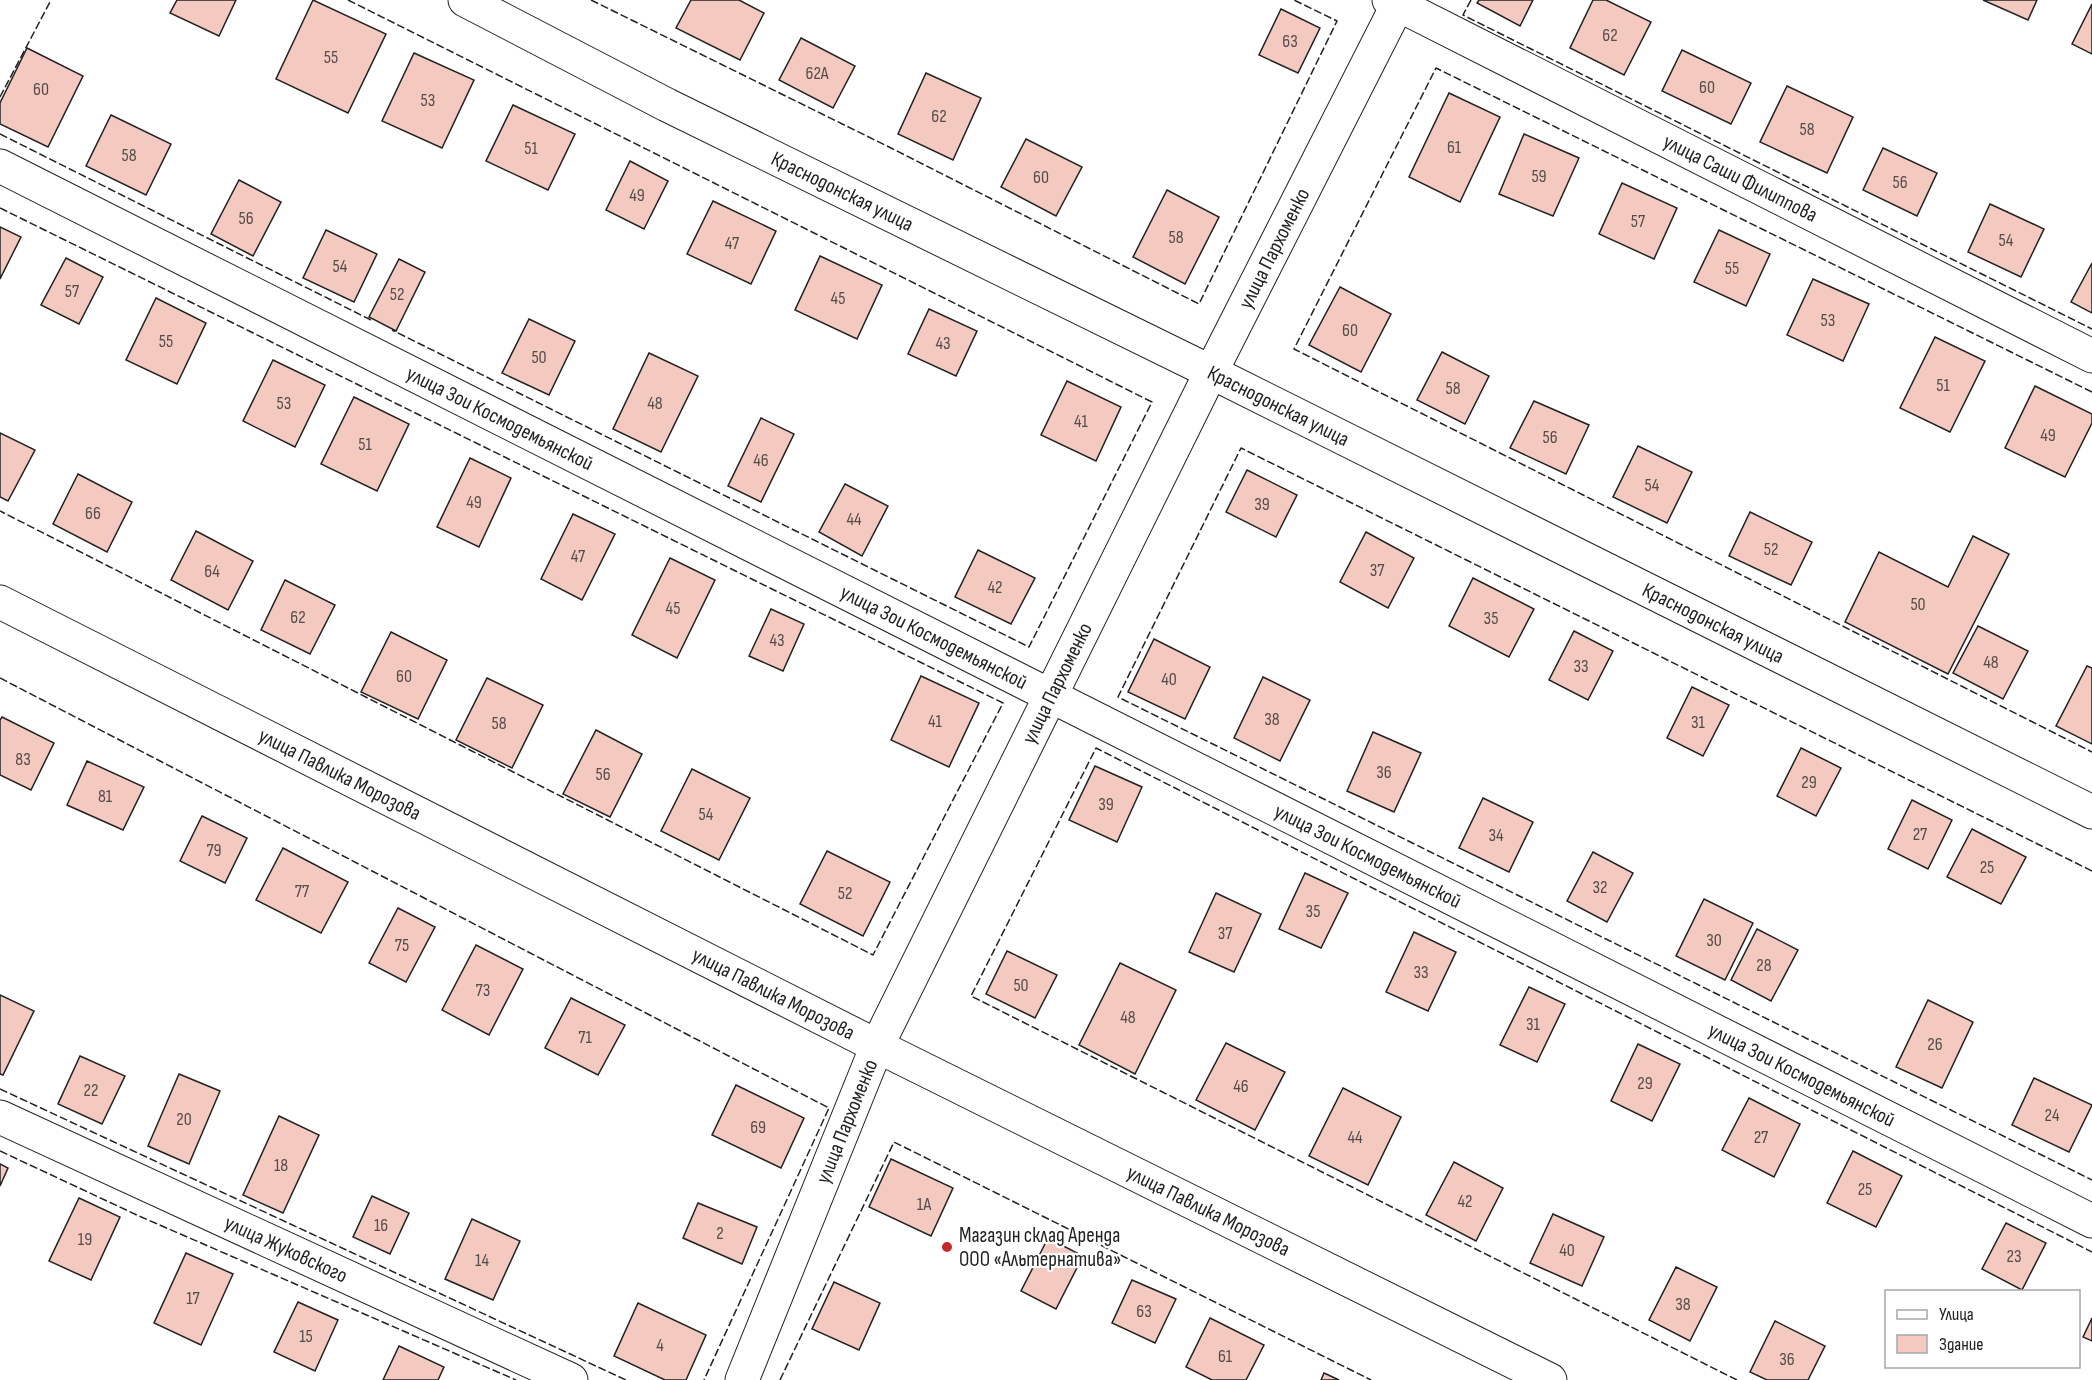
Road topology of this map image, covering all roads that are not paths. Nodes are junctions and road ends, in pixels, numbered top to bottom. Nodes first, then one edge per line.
1 (465, 0) edge
2 (1396, 1) edge
3 (0, 166) edge
4 (2092, 356) edge
5 (1211, 372) junction
6 (0, 602) edge
7 (1050, 694) junction
8 (2092, 813) edge
9 (877, 1046) junction
10 (0, 1117) edge
11 (2092, 1221) edge
12 (571, 1380) edge
13 (742, 1380) edge
14 (1550, 1380) edge

1 - 5 street, Краснодонская улица
2 - 4 street, улица Саши Филиппова
2 - 5 street, улица Пархоменко
3 - 7 street, улица Зои Космодемьянской
5 - 7 street, улица Пархоменко
5 - 8 street, Краснодонская улица
6 - 9 street, улица Павлика Морозова
7 - 9 street, улица Пархоменко
7 - 11 street, улица Зои Космодемьянской
9 - 13 street, улица Пархоменко
9 - 14 street, улица Павлика Морозова
10 - 12 street, улица Жуковского

